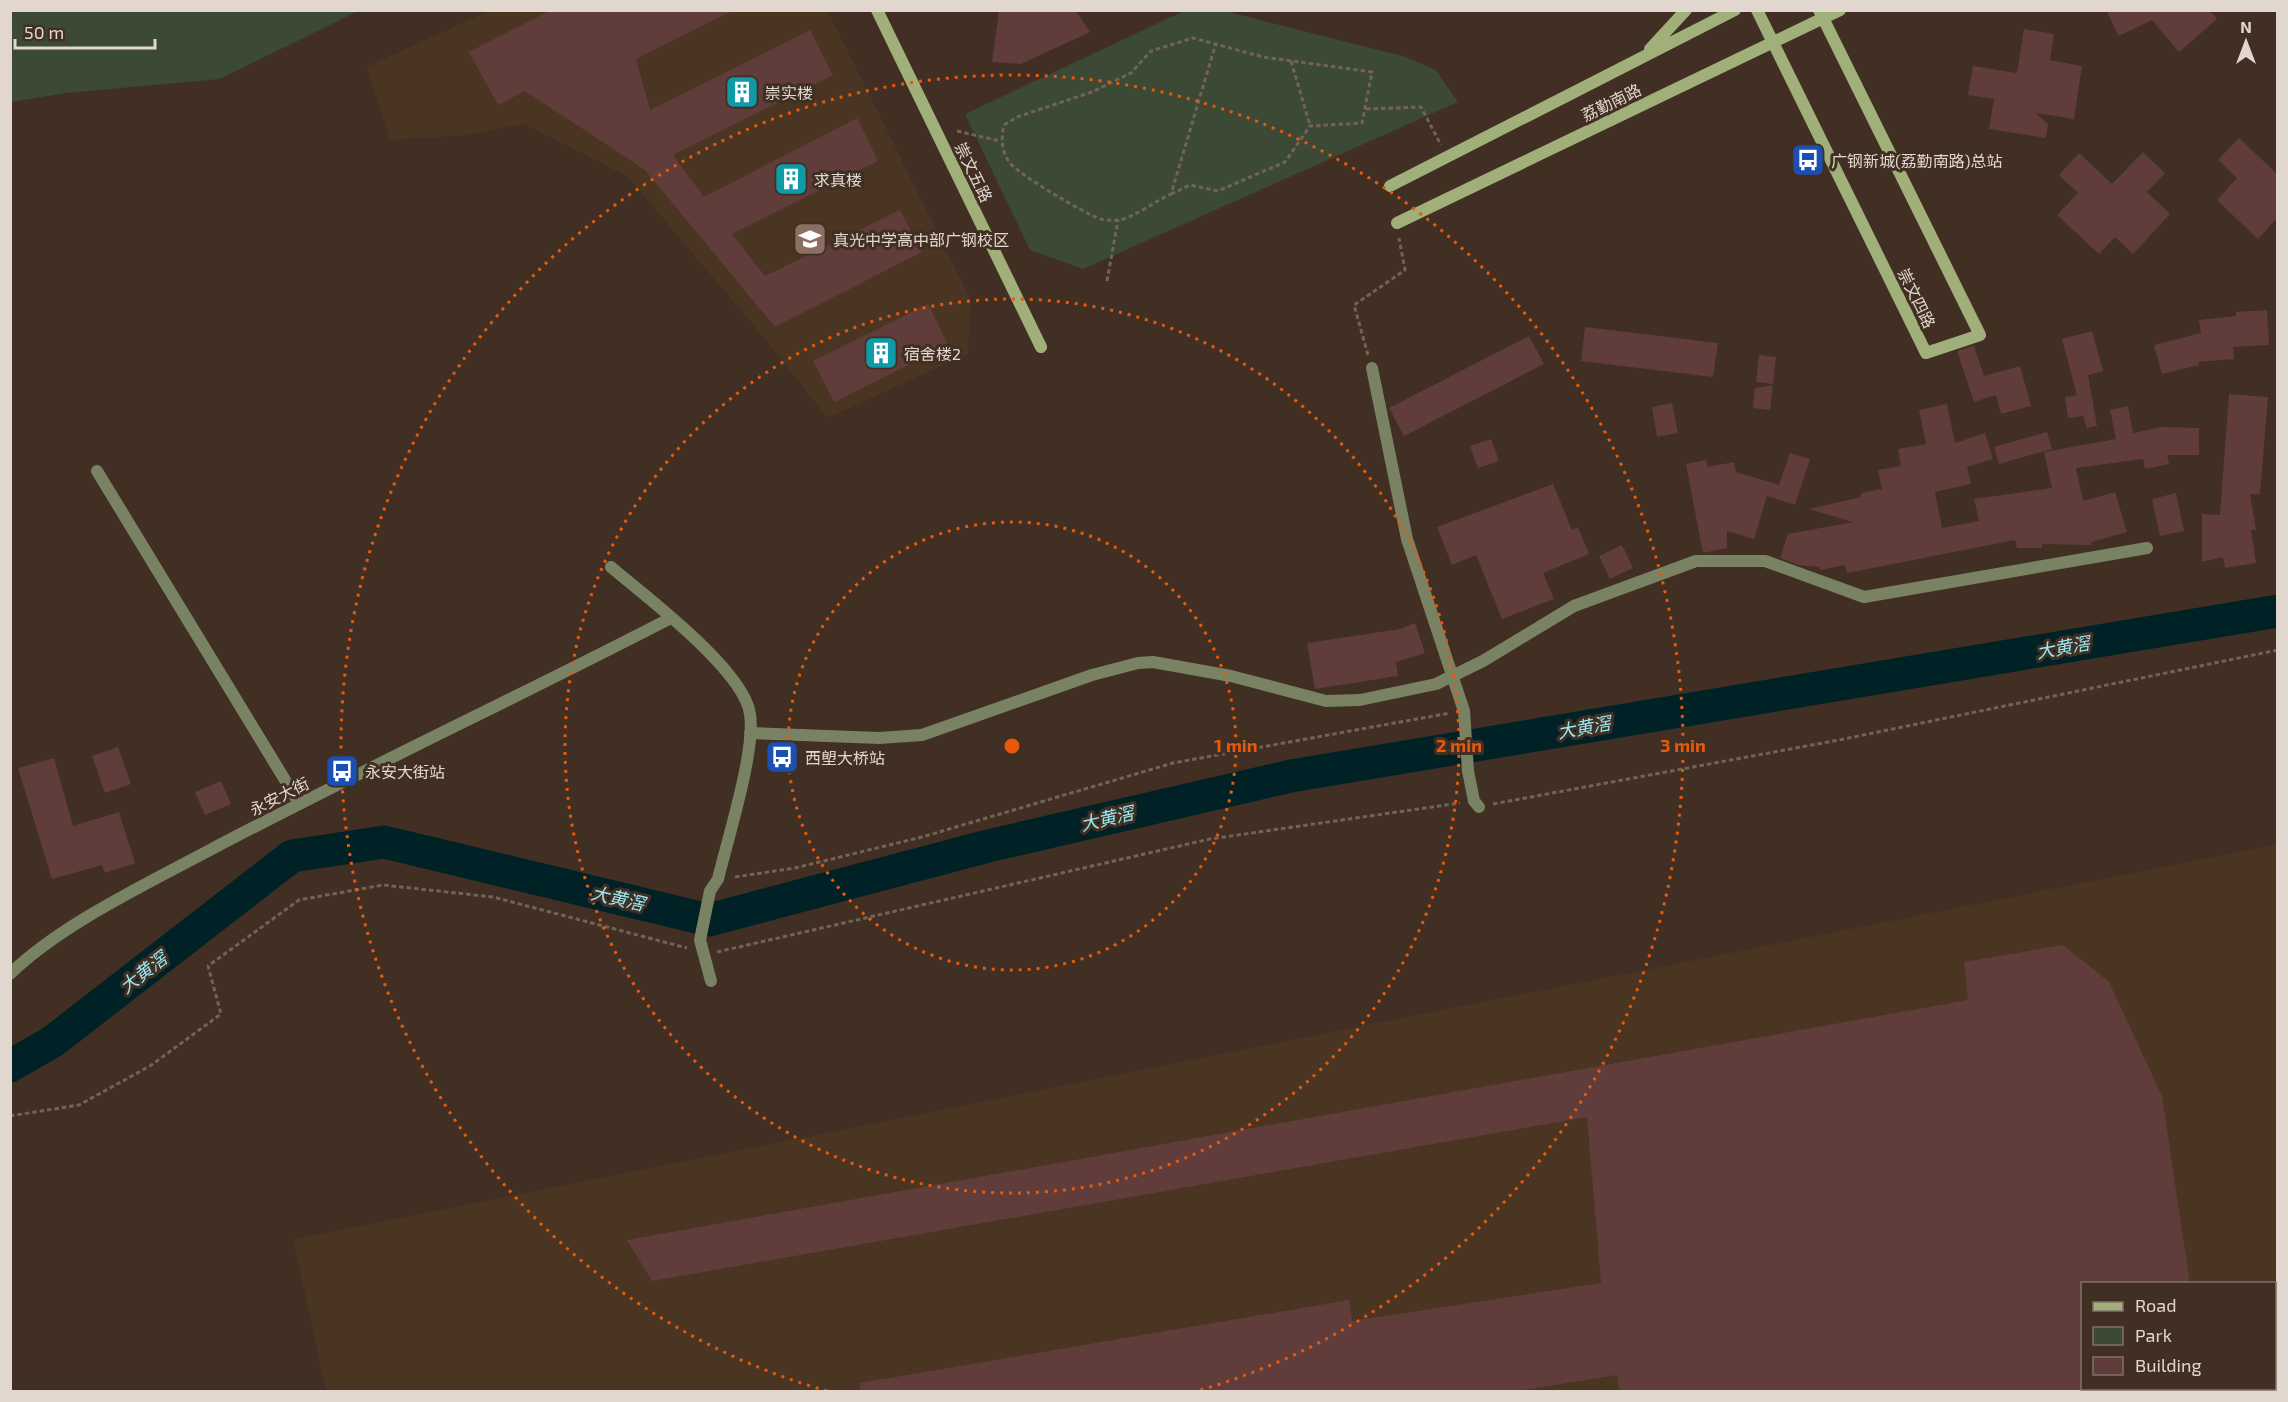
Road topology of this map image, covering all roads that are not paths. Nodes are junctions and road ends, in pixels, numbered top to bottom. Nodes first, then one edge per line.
1 (877, 10) edge
2 (1686, 10) edge
3 (1735, 10) edge
4 (1757, 10) edge
5 (1840, 10) edge
6 (1821, 15) edge
7 (1773, 42) junction
8 (1645, 56) junction
9 (1390, 186) dead end
10 (1396, 223) road end
11 (1041, 347) dead end
12 (1372, 368) road end
13 (97, 471) dead end
14 (2147, 548) dead end
15 (611, 567) dead end
16 (671, 618) junction
17 (1453, 676) junction
18 (750, 733) junction
19 (299, 803) junction
20 (1476, 804) road end
21 (10, 974) edge
22 (711, 981) dead end

1 - 11 street, 崇文五路
2 - 8 street
3 - 8 street, 荔勤南路
4 - 7 street, 崇文四路
5 - 6 street, 荔勤南路
6 - 7 street, 荔勤南路
6 - 7 street, 崇文四路
7 - 10 street, 荔勤南路
8 - 9 street, 荔勤南路
12 - 17 street
13 - 19 street
14 - 17 street
15 - 16 street
16 - 18 street
16 - 19 street, 永安大街
17 - 18 street
17 - 20 street
18 - 22 street
19 - 21 street, 永安大街

